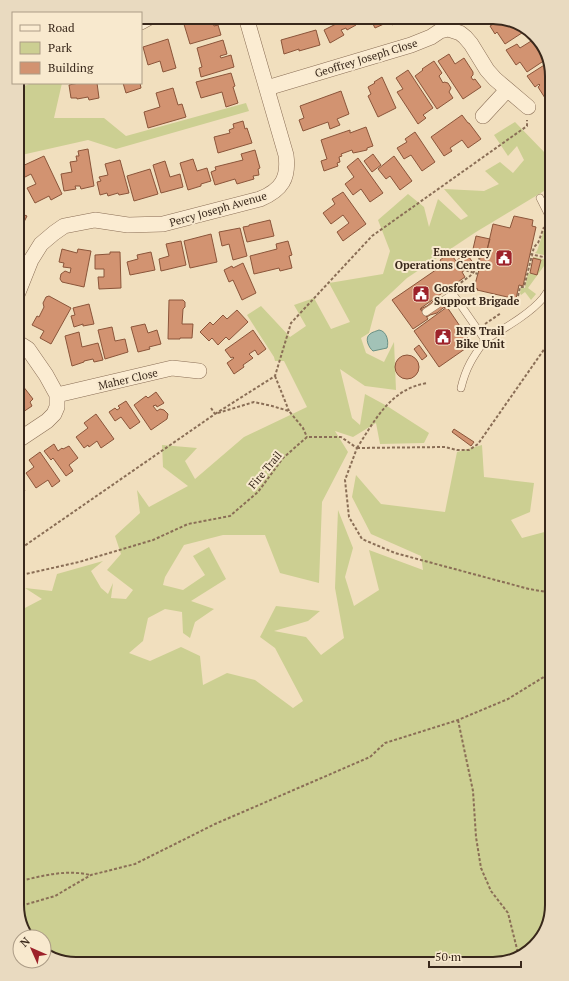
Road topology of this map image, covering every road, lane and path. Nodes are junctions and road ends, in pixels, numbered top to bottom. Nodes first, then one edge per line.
1 (248, 24) edge
2 (267, 88) junction
3 (507, 90) junction
4 (528, 107) joint
5 (483, 116) dead end
6 (540, 198) dead end
7 (545, 208) edge
8 (544, 227) dead end
9 (481, 251) dead end
10 (531, 254) junction
11 (545, 257) edge
12 (466, 270) dead end
13 (473, 273) junction
14 (478, 274) dead end
15 (24, 278) edge
16 (453, 294) junction
17 (545, 295) edge
18 (518, 296) dead end
19 (426, 312) dead end
20 (501, 313) dead end
21 (485, 324) dead end
22 (485, 340) junction
23 (24, 347) edge
24 (545, 348) edge
25 (199, 372) dead end
26 (275, 376) junction
27 (428, 383) dead end
28 (461, 388) dead end
29 (57, 395) junction
30 (211, 408) dead end
31 (289, 411) junction
32 (215, 414) junction
33 (24, 436) edge
34 (307, 438) junction
35 (357, 448) junction
36 (24, 546) edge
37 (24, 574) edge
38 (545, 592) edge
39 (545, 676) edge
40 (458, 720) junction
41 (91, 875) junction
42 (24, 880) edge
43 (24, 905) edge
44 (517, 951) edge

1 - 2 street, Percy Joseph Avenue
2 - 3 street, Geoffrey Joseph Close
2 - 15 street, Percy Joseph Avenue
3 - 4 street, Geoffrey Joseph Close
3 - 5 street
4 - 26 path
6 - 7 lane
8 - 10 path
9 - 13 path
10 - 11 path
10 - 18 path
12 - 13 path
13 - 14 path
13 - 16 path
16 - 19 lane
16 - 22 lane
17 - 22 lane
20 - 21 path
22 - 28 lane
23 - 29 street
24 - 35 path
25 - 29 street, Maher Close
26 - 31 path
26 - 32 path
27 - 35 path
29 - 33 street
30 - 32 path
31 - 32 path
31 - 34 path
32 - 36 path
34 - 35 path
34 - 37 path, Fire Trail
35 - 38 path
39 - 40 path
40 - 41 path
40 - 44 path
41 - 42 path
41 - 43 path

